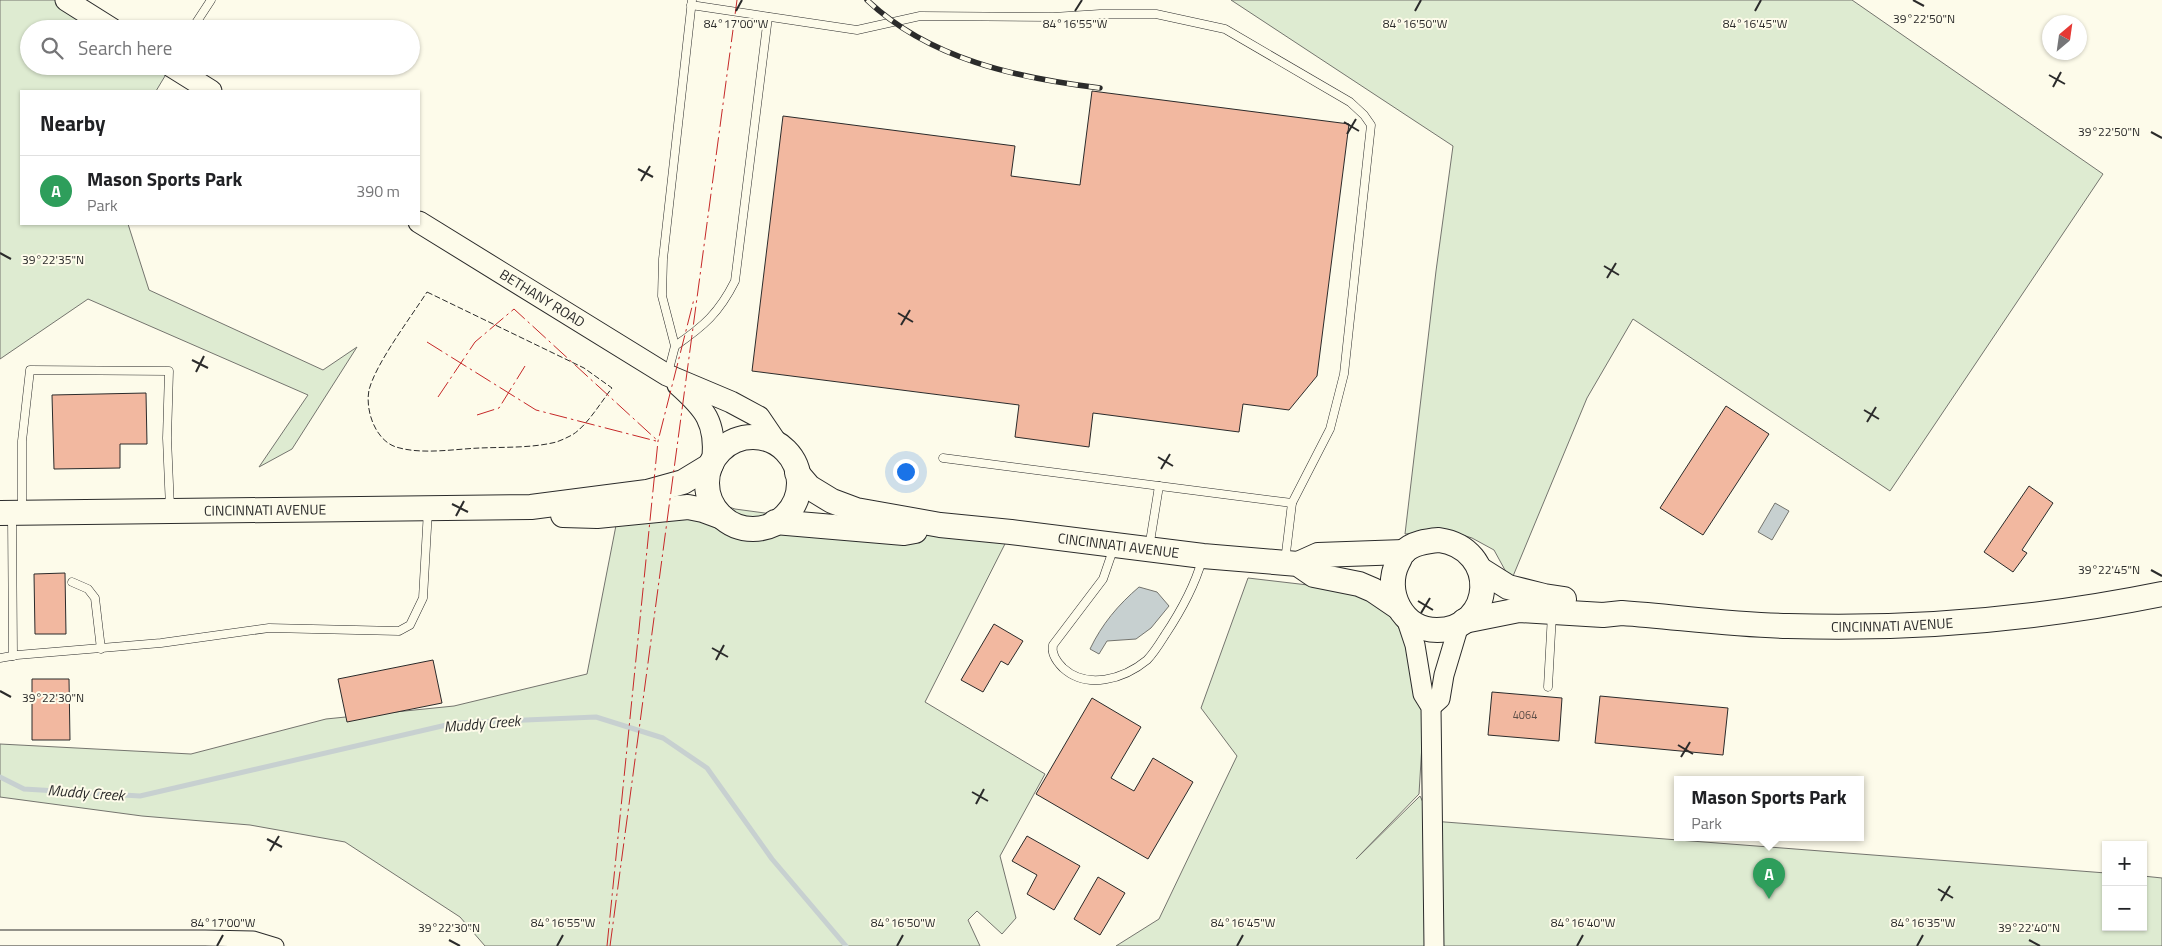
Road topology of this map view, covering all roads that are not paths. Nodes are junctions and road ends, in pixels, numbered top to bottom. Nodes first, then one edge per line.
1 (66, 0) edge
2 (210, 0) edge
3 (692, 3) edge
4 (768, 17) junction
5 (98, 20) edge
6 (198, 20) edge
7 (185, 75) edge
8 (209, 90) edge
9 (420, 223) edge
10 (675, 346) junction
11 (667, 374) junction
12 (778, 445) junction
13 (943, 458) dead end
14 (712, 462) junction
15 (797, 473) junction
16 (1159, 486) junction
17 (1292, 503) junction
18 (531, 507) junction
19 (428, 508) junction
20 (170, 511) junction
21 (11, 513) edge
22 (722, 517) junction
23 (775, 522) junction
24 (940, 525) junction
25 (1114, 545) junction
26 (1149, 550) junction
27 (1404, 552) junction
28 (1203, 556) junction
29 (1292, 564) junction
30 (1480, 570) junction
31 (72, 582) dead end
32 (2162, 594) edge
33 (1552, 611) junction
34 (1402, 612) junction
35 (1622, 612) junction
36 (1461, 623) junction
37 (101, 649) junction
38 (13, 656) junction
39 (0, 658) edge
40 (1548, 687) dead end
41 (1431, 707) junction
42 (0, 938) edge
43 (276, 946) edge
44 (1434, 946) edge

1 - 5 main road
2 - 6 lane
3 - 4 lane
3 - 10 lane
4 - 10 lane
4 - 17 lane
7 - 8 main road
9 - 11 main road, BETHANY ROAD
10 - 11 lane
11 - 12 main road, BETHANY ROAD
11 - 14 main road, BETHANY ROAD
12 - 14 main road
12 - 15 main road
13 - 16 lane
14 - 18 main road, CINCINNATI AVENUE
14 - 22 main road
15 - 23 main road
15 - 24 main road, CINCINNATI AVENUE
16 - 17 lane
16 - 26 lane
17 - 29 lane
18 - 19 main road, CINCINNATI AVENUE
18 - 22 main road, CINCINNATI AVENUE
19 - 20 main road, CINCINNATI AVENUE
19 - 37 lane
20 - 21 main road, CINCINNATI AVENUE
20 - 21 lane
21 - 38 lane
22 - 23 main road
23 - 24 main road, CINCINNATI AVENUE
24 - 25 main road, CINCINNATI AVENUE
25 - 26 main road, CINCINNATI AVENUE
25 - 28 lane
26 - 28 main road, CINCINNATI AVENUE
27 - 29 main road, CINCINNATI AVENUE
27 - 30 main road
27 - 34 main road
28 - 29 main road, CINCINNATI AVENUE
29 - 34 main road, CINCINNATI AVENUE
30 - 35 main road, CINCINNATI AVENUE
30 - 36 main road
31 - 37 lane
32 - 35 main road, CINCINNATI AVENUE
33 - 35 main road, CINCINNATI AVENUE
33 - 36 main road, CINCINNATI AVENUE
33 - 40 lane
34 - 36 main road
34 - 41 street
36 - 41 street
37 - 38 lane
38 - 39 lane
41 - 44 street
42 - 43 street

